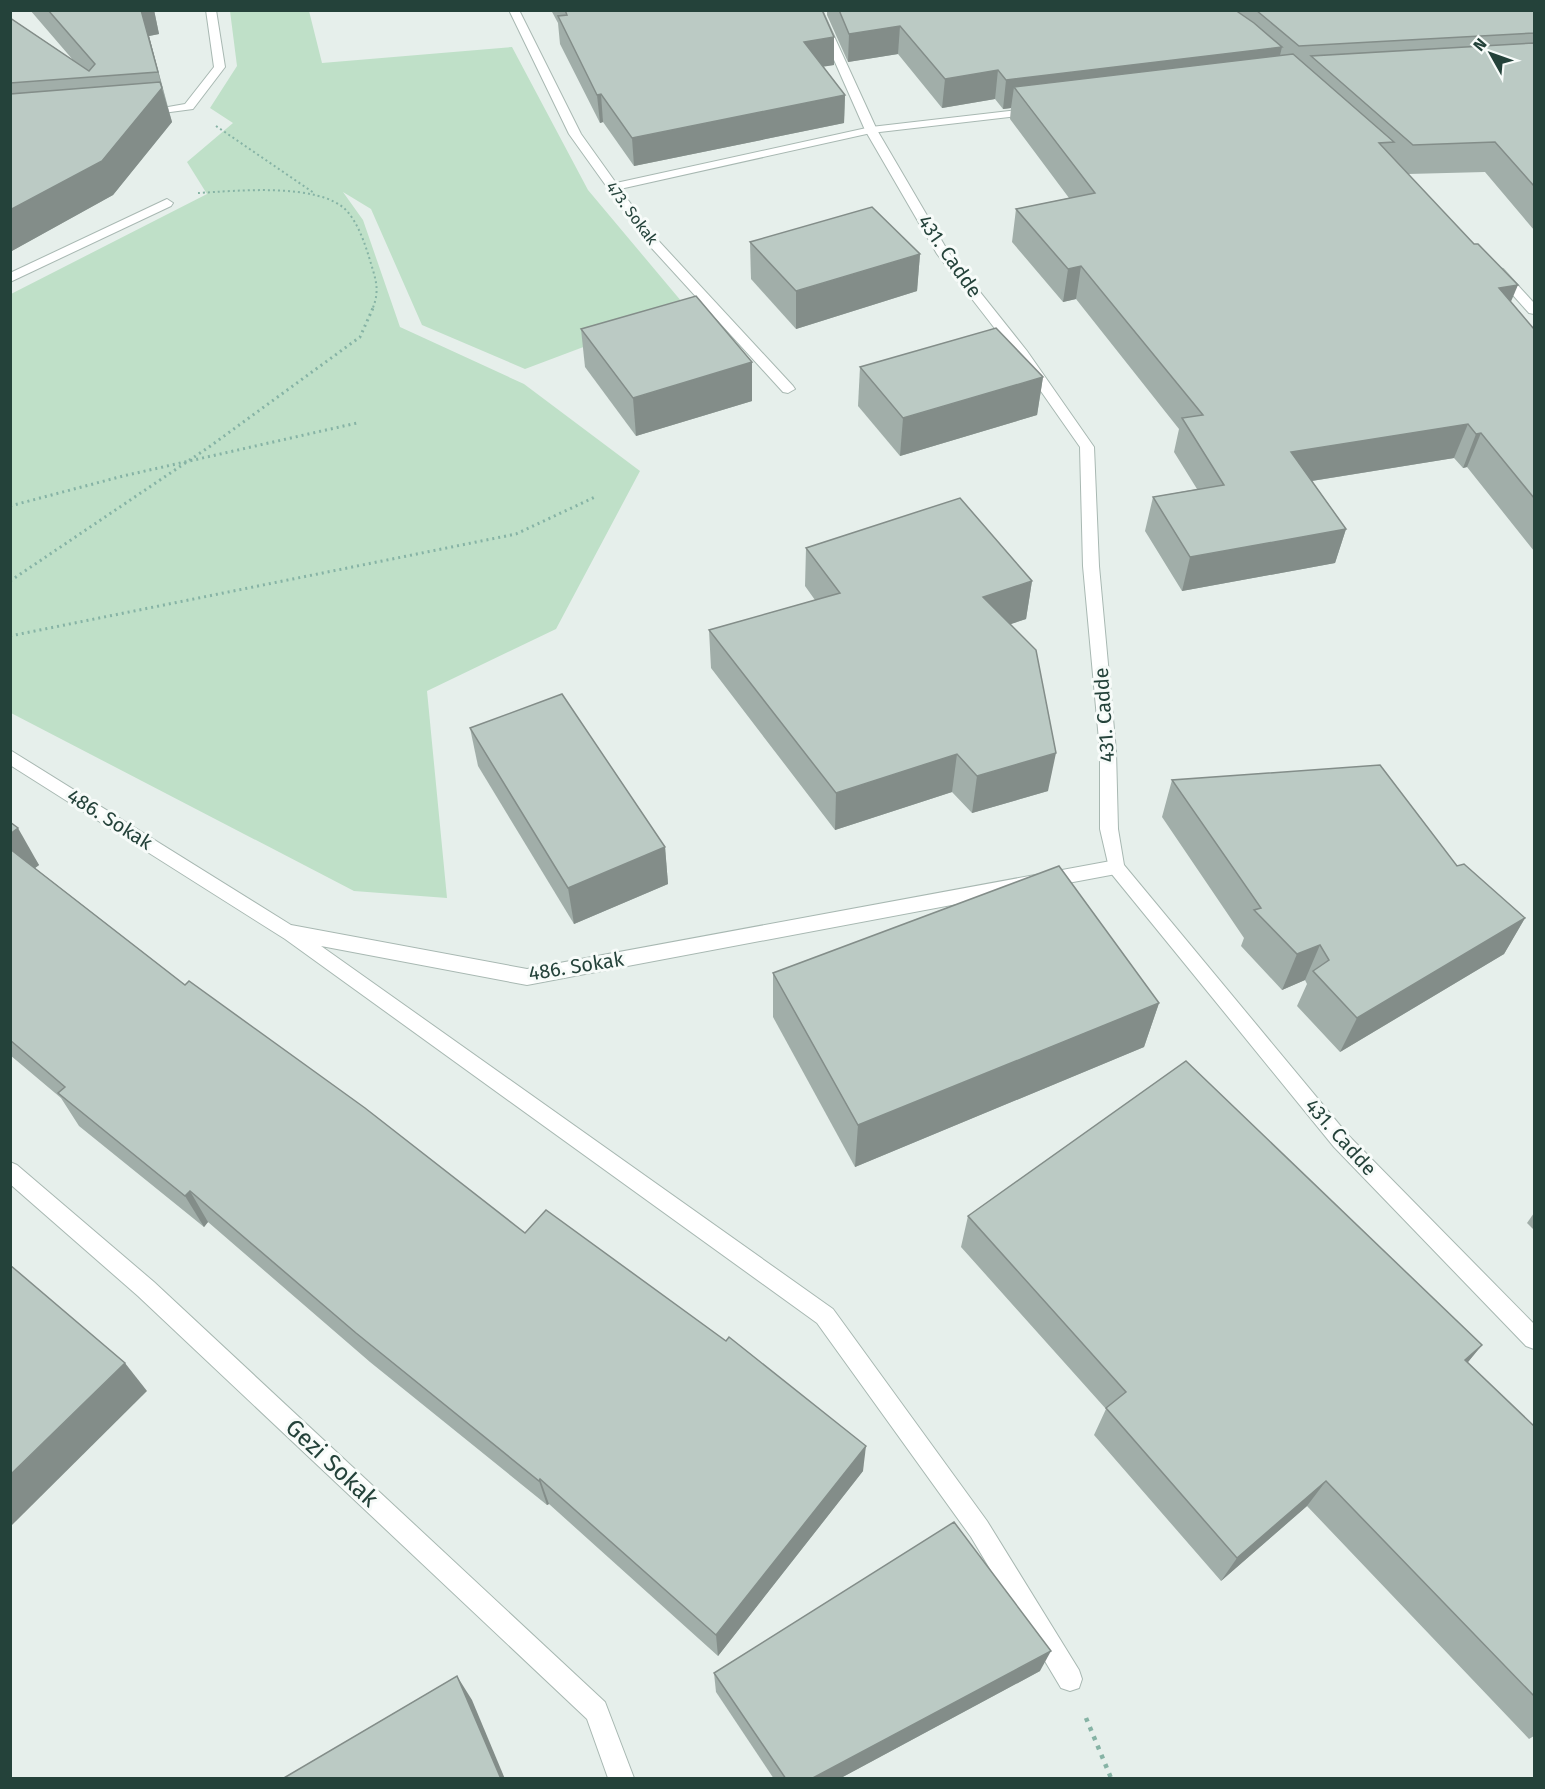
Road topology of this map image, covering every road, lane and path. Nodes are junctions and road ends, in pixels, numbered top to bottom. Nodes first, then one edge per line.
1 (212, 10) edge
2 (514, 10) edge
3 (817, 10) edge
4 (189, 107) junction
5 (1045, 109) edge
6 (130, 115) edge
7 (872, 130) junction
8 (613, 187) junction
9 (315, 194) junction
10 (167, 203) joint
11 (1491, 263) edge
12 (10, 278) edge
13 (1534, 310) edge
14 (788, 389) dead end
15 (357, 423) dead end
16 (189, 461) junction
17 (595, 497) dead end
18 (10, 506) edge
19 (10, 580) edge
20 (10, 636) edge
21 (10, 756) edge
22 (1116, 867) junction
23 (287, 932) junction
24 (10, 1171) edge
25 (1534, 1339) edge
26 (1070, 1679) joint
27 (621, 1779) edge
28 (1111, 1779) edge

1 - 4 street
2 - 8 street, 473. Sokak
3 - 7 street, 431. Cadde
4 - 6 street
4 - 9 path
5 - 7 street
7 - 8 street
7 - 22 street, 431. Cadde
8 - 14 street, 473. Sokak
9 - 10 path
9 - 16 path
10 - 12 street
11 - 13 street
15 - 16 path
16 - 18 path
16 - 19 path
17 - 20 path
21 - 23 street, 486. Sokak
22 - 23 street, 486. Sokak
22 - 25 street, 431. Cadde
23 - 26 street
24 - 27 street, Gezi Sokak
26 - 28 path

